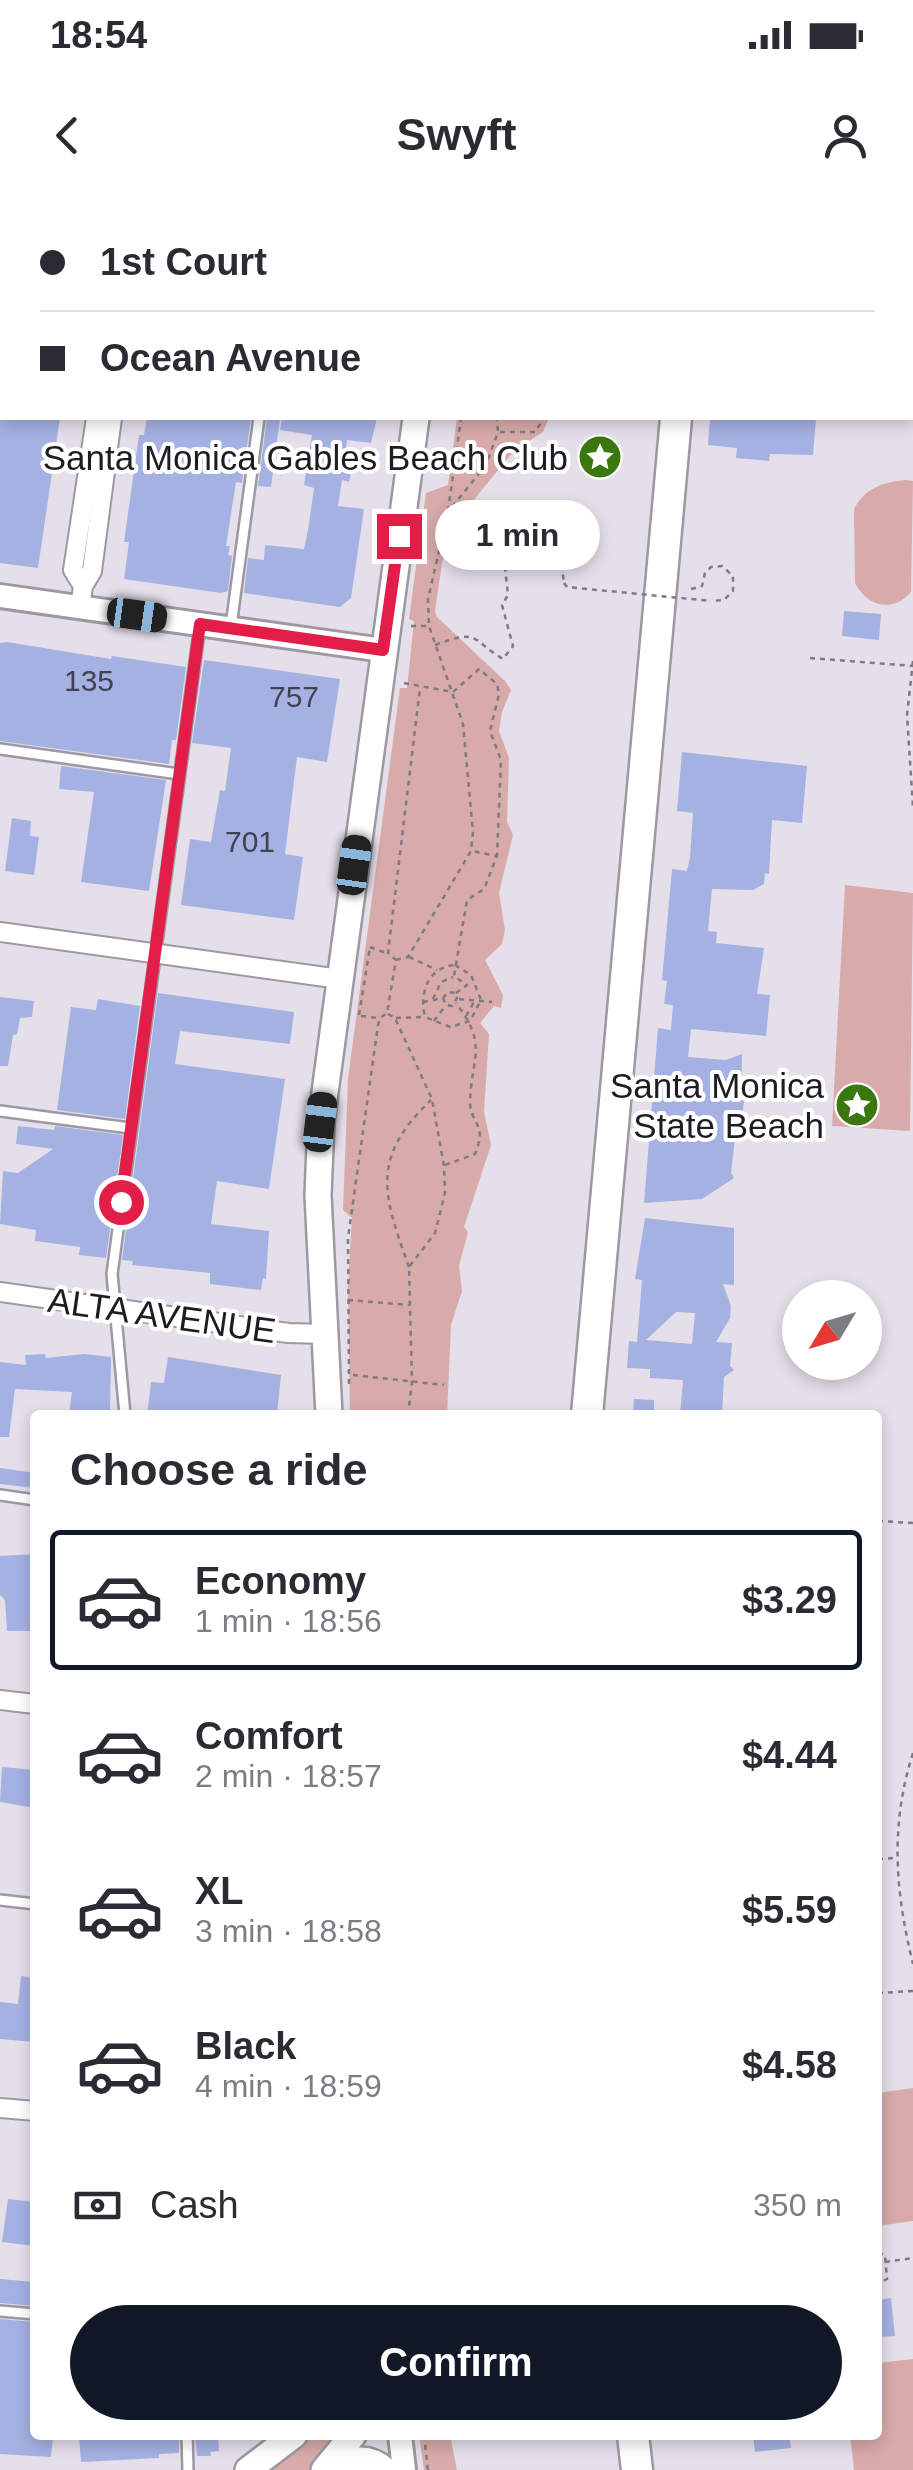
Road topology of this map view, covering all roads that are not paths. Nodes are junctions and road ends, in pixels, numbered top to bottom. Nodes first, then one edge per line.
1 (96, 420) edge
2 (111, 420) edge
3 (259, 420) edge
4 (416, 420) edge
5 (676, 420) edge
6 (101, 443) junction
7 (0, 596) edge
8 (82, 597) junction
9 (200, 624) junction
10 (230, 628) junction
11 (383, 650) junction
12 (0, 749) edge
13 (179, 774) junction
14 (0, 932) edge
15 (154, 953) junction
16 (340, 980) junction
17 (0, 1111) edge
18 (130, 1128) junction
19 (0, 1292) edge
20 (116, 1308) junction
21 (325, 1334) junction
22 (125, 1410) edge
23 (329, 1410) edge
24 (587, 1410) edge
25 (0, 1496) edge
26 (30, 1499) edge
27 (0, 1700) edge
28 (30, 1703) edge
29 (0, 1900) edge
30 (30, 1903) edge
31 (0, 2108) edge
32 (30, 2111) edge
33 (0, 2310) edge
34 (30, 2313) edge
35 (186, 2440) edge
36 (287, 2440) edge
37 (349, 2440) edge
38 (386, 2440) edge
39 (401, 2440) edge
40 (634, 2440) edge
41 (188, 2470) edge
42 (248, 2470) edge
43 (326, 2470) edge
44 (386, 2470) edge
45 (404, 2470) edge
46 (637, 2470) edge

1 - 6 street
2 - 6 street
3 - 10 lane
4 - 11 main road
5 - 24 highway
6 - 8 street
7 - 8 street
8 - 9 street
9 - 10 street
9 - 13 lane
10 - 11 street
11 - 16 main road
12 - 13 lane
13 - 15 lane
14 - 15 street
15 - 16 street
15 - 18 lane
16 - 21 main road
17 - 18 lane
18 - 20 lane
19 - 20 street, ALTA AVENUE
20 - 21 street, ALTA AVENUE
20 - 22 lane
21 - 23 main road
25 - 26 lane
27 - 28 street
29 - 30 lane
31 - 32 street
33 - 34 lane
35 - 41 lane
36 - 42 main road
37 - 43 main road
38 - 44 street
39 - 45 street
40 - 46 highway
43 - 44 main road

